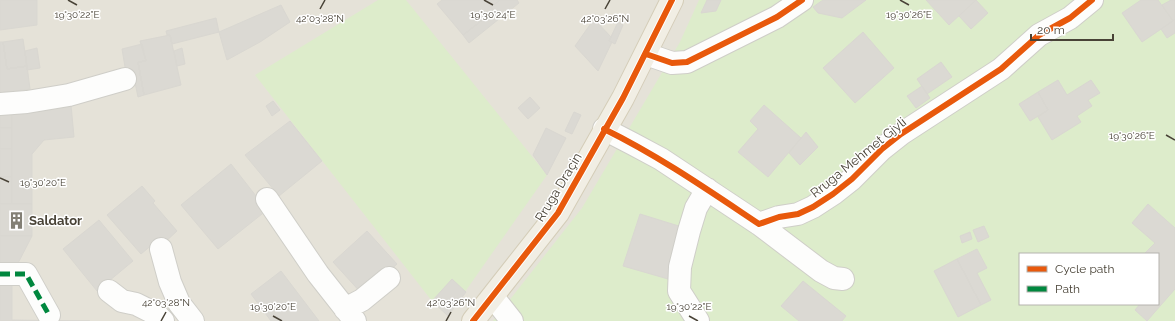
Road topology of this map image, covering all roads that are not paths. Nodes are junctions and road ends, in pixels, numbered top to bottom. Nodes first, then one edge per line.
1 (672, 0) edge
2 (802, 0) edge
3 (1092, 0) edge
4 (646, 54) junction
5 (125, 79) dead end
6 (0, 104) edge
7 (604, 129) junction
8 (707, 189) junction
9 (266, 199) dead end
10 (759, 224) junction
11 (161, 249) dead end
12 (0, 274) edge
13 (389, 278) dead end
14 (843, 279) dead end
15 (109, 291) dead end
16 (493, 297) junction
17 (350, 315) edge
18 (49, 316) dead end
19 (163, 321) edge
20 (193, 321) edge
21 (472, 321) edge
22 (512, 321) edge
23 (698, 321) edge

1 - 4 main road, Rruga Draçin
2 - 4 street
3 - 10 street, Rruga Mehmet Gjyli
4 - 7 main road, Rruga Draçin
5 - 6 street
7 - 8 street
7 - 16 main road, Rruga Draçin
8 - 10 street
8 - 23 street
9 - 17 street
10 - 14 street
11 - 20 street
12 - 18 street
13 - 17 street
15 - 19 street
16 - 21 main road, Rruga Draçin
16 - 22 street

